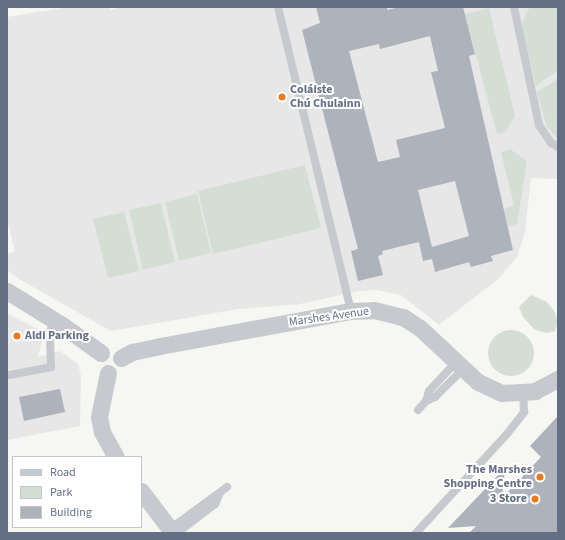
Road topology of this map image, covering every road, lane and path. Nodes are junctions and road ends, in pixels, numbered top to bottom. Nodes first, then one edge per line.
1 (278, 7) edge
2 (514, 7) edge
3 (558, 148) edge
4 (7, 291) edge
5 (352, 311) junction
6 (54, 320) junction
7 (101, 353) junction
8 (121, 358) junction
9 (459, 366) junction
10 (108, 374) junction
11 (10, 375) dead end
12 (558, 379) edge
13 (523, 393) junction
14 (418, 410) dead end
15 (115, 456) edge
16 (227, 487) dead end
17 (142, 491) edge
18 (174, 532) edge
19 (416, 533) edge

1 - 5 lane
2 - 3 lane
4 - 6 street
5 - 8 street, Marshes Avenue
5 - 9 street, Marshes Avenue
6 - 7 street
6 - 11 lane
7 - 8 street
7 - 10 street
8 - 10 street
9 - 13 street, Marshes Avenue
9 - 14 lane
10 - 15 street
12 - 13 street, Marshes Avenue
13 - 19 lane
16 - 18 lane
17 - 18 street

